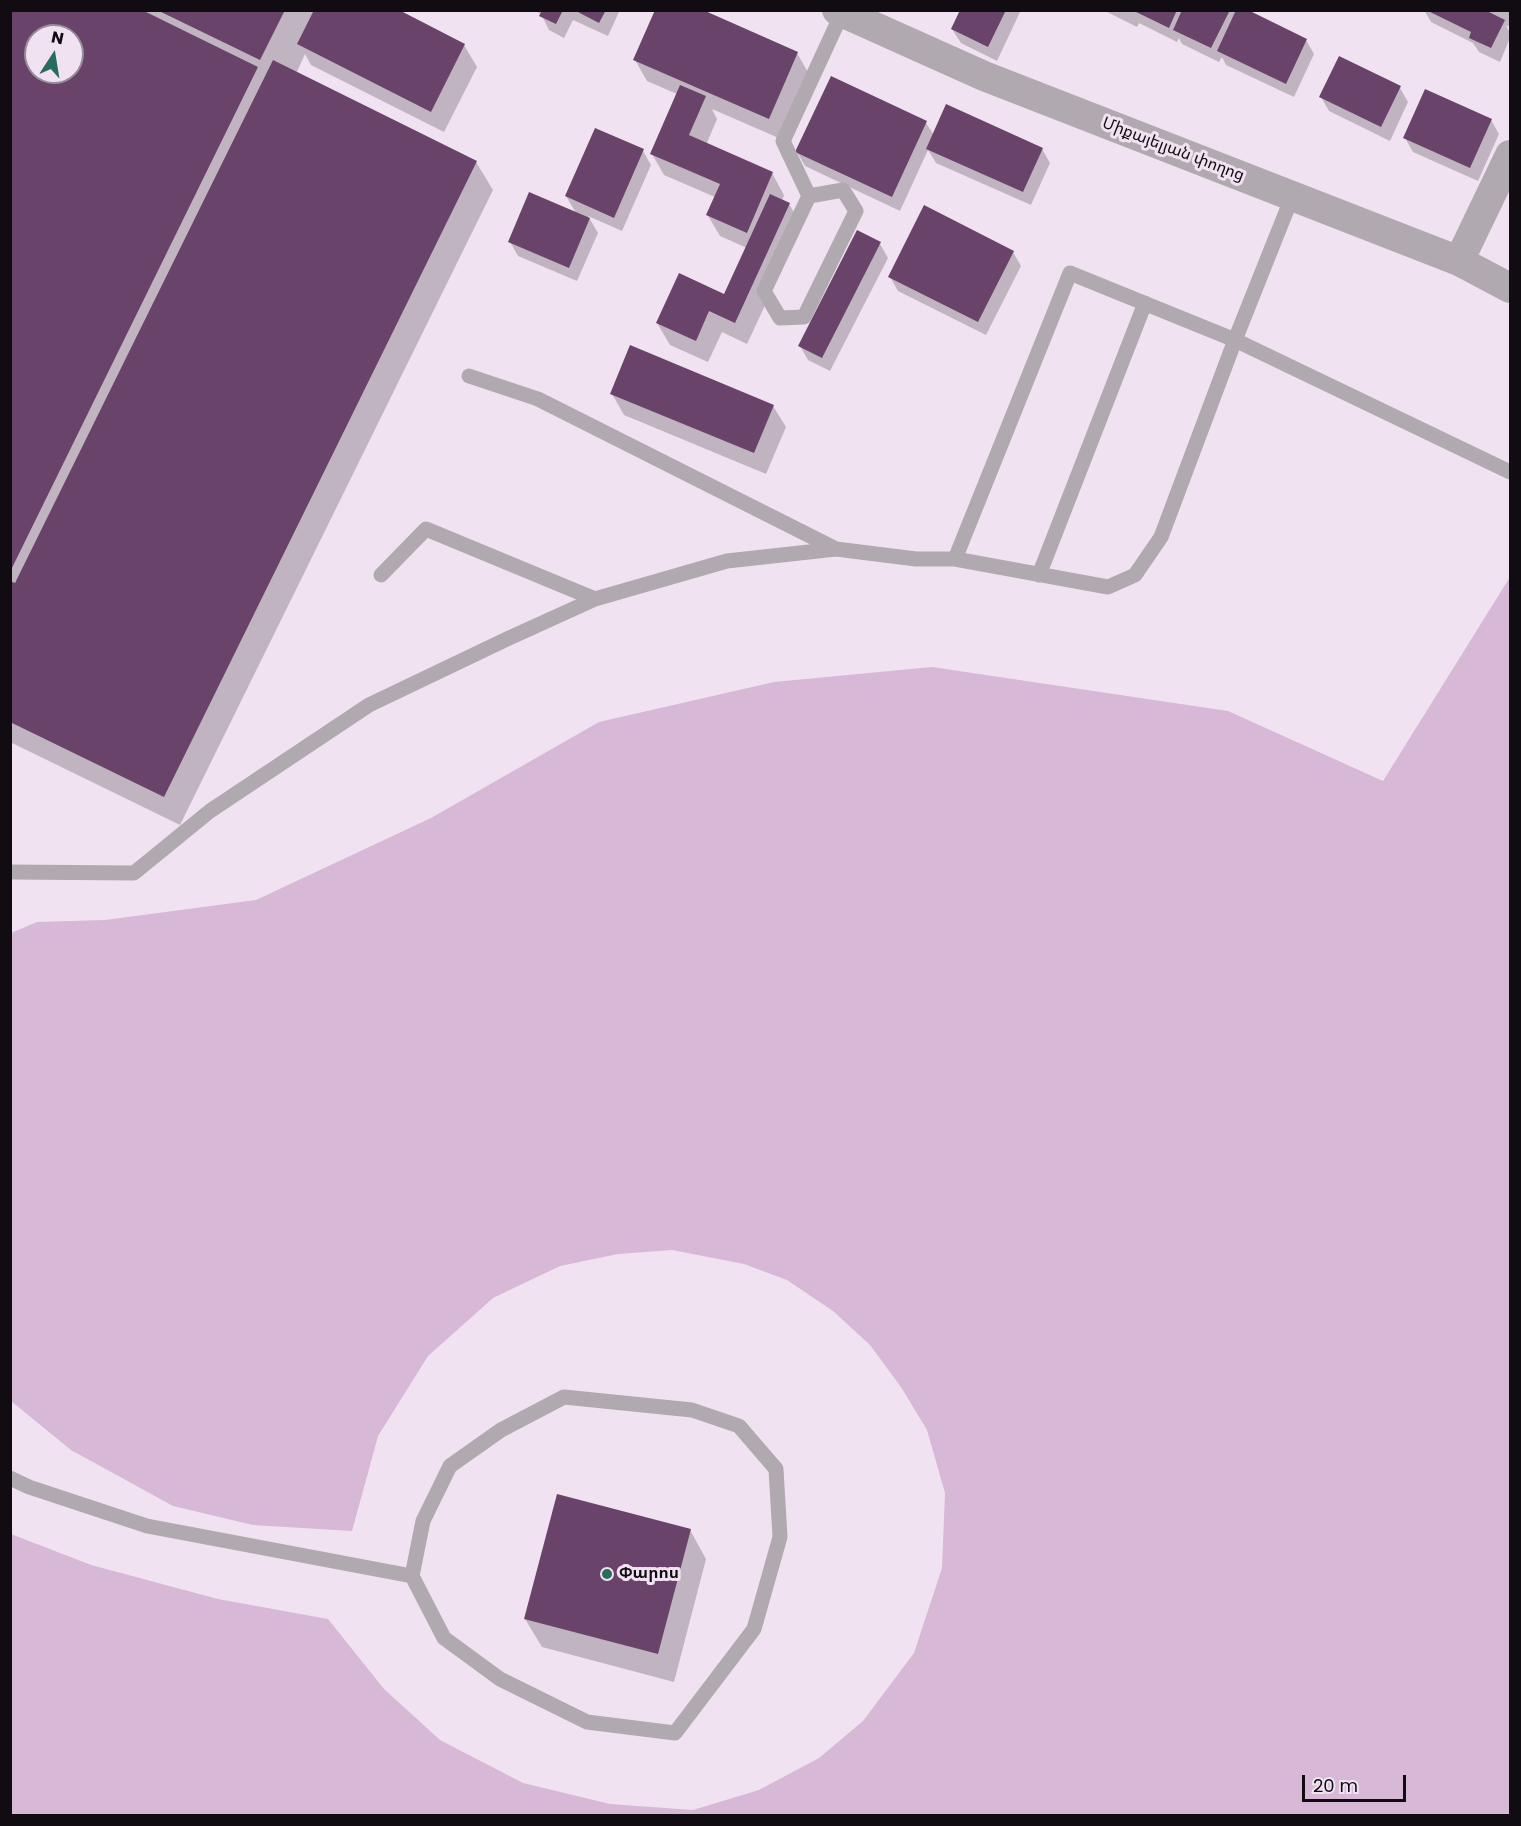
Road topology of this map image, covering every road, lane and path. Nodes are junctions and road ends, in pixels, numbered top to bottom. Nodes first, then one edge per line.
1 (853, 14) edge
2 (1510, 155) edge
3 (809, 196) junction
4 (1292, 197) junction
5 (1459, 261) junction
6 (1510, 288) edge
7 (1145, 303) junction
8 (1235, 340) junction
9 (469, 376) dead end
10 (1510, 472) edge
11 (836, 549) junction
12 (955, 559) junction
13 (381, 575) dead end
14 (1040, 576) junction
15 (595, 599) junction
16 (10, 872) edge
17 (10, 1478) edge
18 (412, 1576) junction

1 - 3 lane
1 - 4 street, Միքայելյան փողոց
2 - 5 street
3 - 3 lane
4 - 5 street, Միքայելյան փողոց
4 - 8 lane
5 - 6 street, Միքայելյան փողոց
7 - 8 lane
7 - 12 lane
7 - 14 lane
8 - 10 lane
8 - 14 lane
9 - 11 lane
11 - 12 lane
11 - 15 lane
12 - 14 lane
13 - 15 lane
15 - 16 lane
17 - 18 lane
18 - 18 lane

